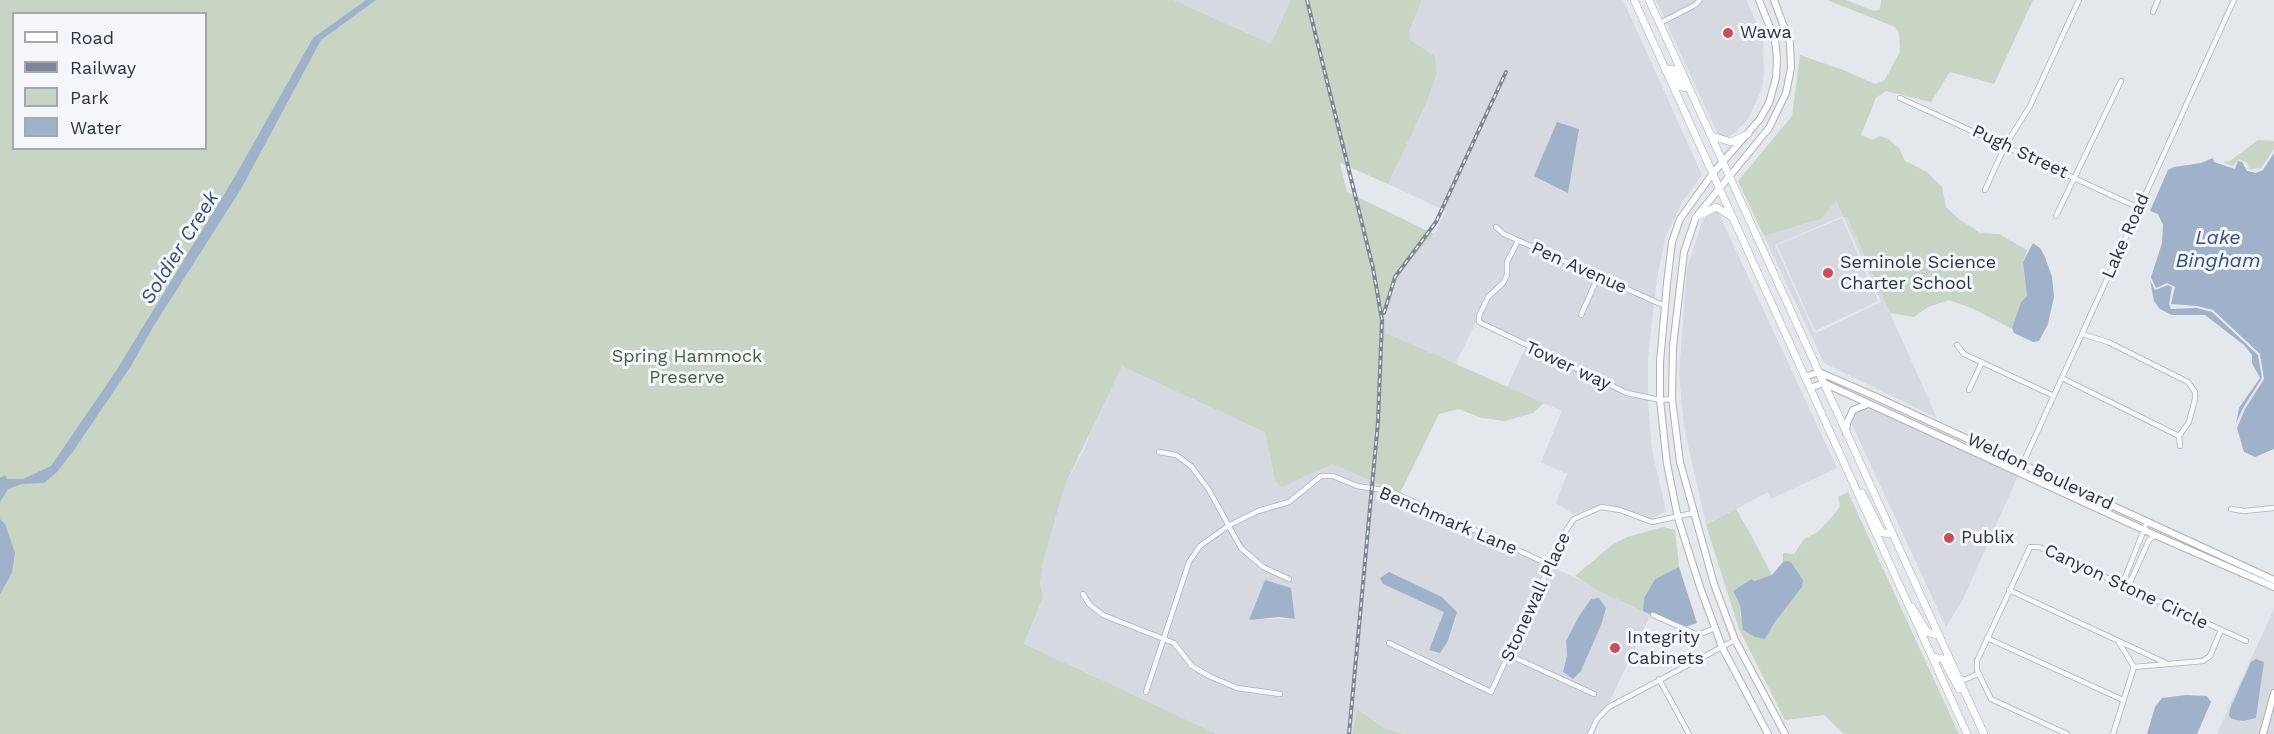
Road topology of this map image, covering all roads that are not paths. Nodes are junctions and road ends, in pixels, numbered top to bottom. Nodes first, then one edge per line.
1 (1634, 0) edge
2 (1649, 0) edge
3 (1700, 0) edge
4 (1759, 0) edge
5 (1774, 0) edge
6 (2079, 0) edge
7 (2158, 0) edge
8 (2234, 0) edge
9 (2152, 12) dead end
10 (1660, 23) junction
11 (1665, 70) junction
12 (2121, 81) dead end
13 (1689, 88) junction
14 (1900, 98) dead end
15 (1710, 134) junction
16 (1748, 134) junction
17 (2005, 146) junction
18 (1724, 164) junction
19 (1713, 173) junction
20 (1729, 176) junction
21 (2074, 178) junction
22 (1719, 187) junction
23 (1984, 190) dead end
24 (2139, 208) junction
25 (2056, 216) dead end
26 (1695, 218) junction
27 (1733, 218) junction
28 (1496, 227) dead end
29 (1518, 241) junction
30 (1598, 278) junction
31 (1665, 306) junction
32 (1581, 315) dead end
33 (2082, 334) junction
34 (1956, 345) dead end
35 (1673, 347) junction
36 (1982, 362) junction
37 (1819, 372) junction
38 (1805, 377) junction
39 (2062, 378) junction
40 (1824, 383) junction
41 (1810, 388) junction
42 (1969, 390) dead end
43 (2054, 396) junction
44 (1672, 399) junction
45 (1660, 400) junction
46 (1869, 404) junction
47 (1913, 413) junction
48 (1909, 422) junction
49 (1846, 433) junction
50 (2179, 436) junction
51 (2180, 446) dead end
52 (1159, 452) dead end
53 (2023, 464) junction
54 (2019, 472) junction
55 (1854, 485) junction
56 (2274, 508) edge
57 (2231, 509) dead end
58 (1693, 513) junction
59 (1678, 518) junction
60 (2147, 522) junction
61 (1228, 526) junction
62 (2160, 527) junction
63 (2144, 530) junction
64 (1892, 534) junction
65 (2155, 535) junction
66 (1550, 565) junction
67 (2134, 567) junction
68 (1290, 579) dead end
69 (2274, 580) edge
70 (2125, 586) junction
71 (2274, 586) edge
72 (2009, 590) junction
73 (1083, 594) dead end
74 (1908, 603) junction
75 (1653, 615) dead end
76 (1715, 628) junction
77 (2221, 630) junction
78 (1938, 635) junction
79 (1987, 638) junction
80 (1164, 639) junction
81 (1735, 640) junction
82 (2117, 641) junction
83 (2246, 641) dead end
84 (1389, 643) dead end
85 (1722, 647) junction
86 (1509, 655) junction
87 (1933, 657) junction
88 (2168, 664) junction
89 (2134, 667) junction
90 (1978, 674) junction
91 (1958, 677) junction
92 (1659, 680) junction
93 (1146, 692) dead end
94 (1964, 692) junction
95 (2274, 693) edge
96 (1280, 694) dead end
97 (1594, 694) dead end
98 (2123, 700) junction
99 (2272, 702) edge
100 (1590, 734) edge
101 (1689, 734) edge
102 (1768, 734) edge
103 (1785, 734) edge
104 (1968, 734) edge
105 (1984, 734) edge
106 (2067, 734) edge
107 (2113, 734) edge
108 (2263, 734) edge

1 - 11 main road
2 - 10 main road
3 - 10 street
4 - 16 main road
5 - 20 main road
6 - 17 street
7 - 9 street
8 - 24 street, Lake Road
10 - 13 main road
11 - 13 main road
11 - 19 main road
12 - 21 street
13 - 15 main road
14 - 17 street, Pugh Street
15 - 16 main road
15 - 18 main road
16 - 18 main road
17 - 21 street, Pugh Street
17 - 23 street
18 - 19 main road
18 - 20 main road
19 - 22 main road
19 - 31 main road
20 - 22 main road
20 - 37 main road
21 - 24 street, Pugh Street
21 - 25 street
22 - 26 main road
22 - 27 main road
24 - 33 street, Lake Road
26 - 27 main road
26 - 35 main road
27 - 38 main road
28 - 29 street, Pen Avenue
29 - 30 street, Pen Avenue
29 - 45 street, Tower way
30 - 31 street, Pen Avenue
30 - 32 street
31 - 35 main road
31 - 45 main road
33 - 39 street, Lake Road
33 - 50 street
34 - 36 street
35 - 44 main road
36 - 42 street
36 - 43 street
37 - 38 main road
37 - 40 main road
37 - 47 main road, Weldon Boulevard
38 - 41 main road
39 - 43 street, Lake Road
39 - 50 street
40 - 41 main road
40 - 46 main road, Weldon Boulevard
40 - 49 main road
41 - 55 main road
43 - 53 street, Lake Road
44 - 45 street, Tower way
44 - 58 main road
45 - 59 main road
46 - 48 main road, Weldon Boulevard
46 - 49 main road
47 - 48 main road
47 - 53 main road, Weldon Boulevard
48 - 54 main road, Weldon Boulevard
49 - 64 main road
50 - 51 street
52 - 61 street
53 - 54 street, Lake Road
53 - 60 main road, Weldon Boulevard
54 - 63 main road, Weldon Boulevard
55 - 64 main road
55 - 74 main road
56 - 57 street
58 - 59 street, Stonewall Place
58 - 81 main road
59 - 66 street, Stonewall Place
59 - 76 main road
60 - 62 main road, Weldon Boulevard
60 - 63 street
61 - 66 street, Benchmark Lane
61 - 68 street
61 - 80 street, Benchmark Lane
62 - 65 street
62 - 69 main road, Weldon Boulevard
63 - 65 main road, Weldon Boulevard
63 - 67 street
64 - 78 main road
65 - 67 street
65 - 71 main road, Weldon Boulevard
66 - 86 street, Stonewall Place
67 - 70 street
70 - 72 street, Canyon Stone Circle
70 - 77 street, Canyon Stone Circle
72 - 79 street, Canyon Stone Circle
72 - 82 street
73 - 80 street
74 - 78 main road
74 - 87 main road
75 - 76 street
76 - 85 main road
77 - 83 street, Canyon Stone Circle
77 - 88 street, Canyon Stone Circle
78 - 91 main road
79 - 90 street, Canyon Stone Circle
79 - 98 street
80 - 93 street, Benchmark Lane
80 - 96 street
81 - 85 street
81 - 103 main road
82 - 88 street
82 - 89 street
84 - 86 street, Stonewall Place
85 - 92 street
85 - 102 main road
86 - 97 street
87 - 94 main road
87 - 104 main road
88 - 89 street, Canyon Stone Circle
89 - 98 street
90 - 91 street
90 - 106 street
91 - 94 main road
92 - 100 street
92 - 101 street
94 - 105 main road
95 - 99 main road
98 - 107 street
99 - 108 main road

